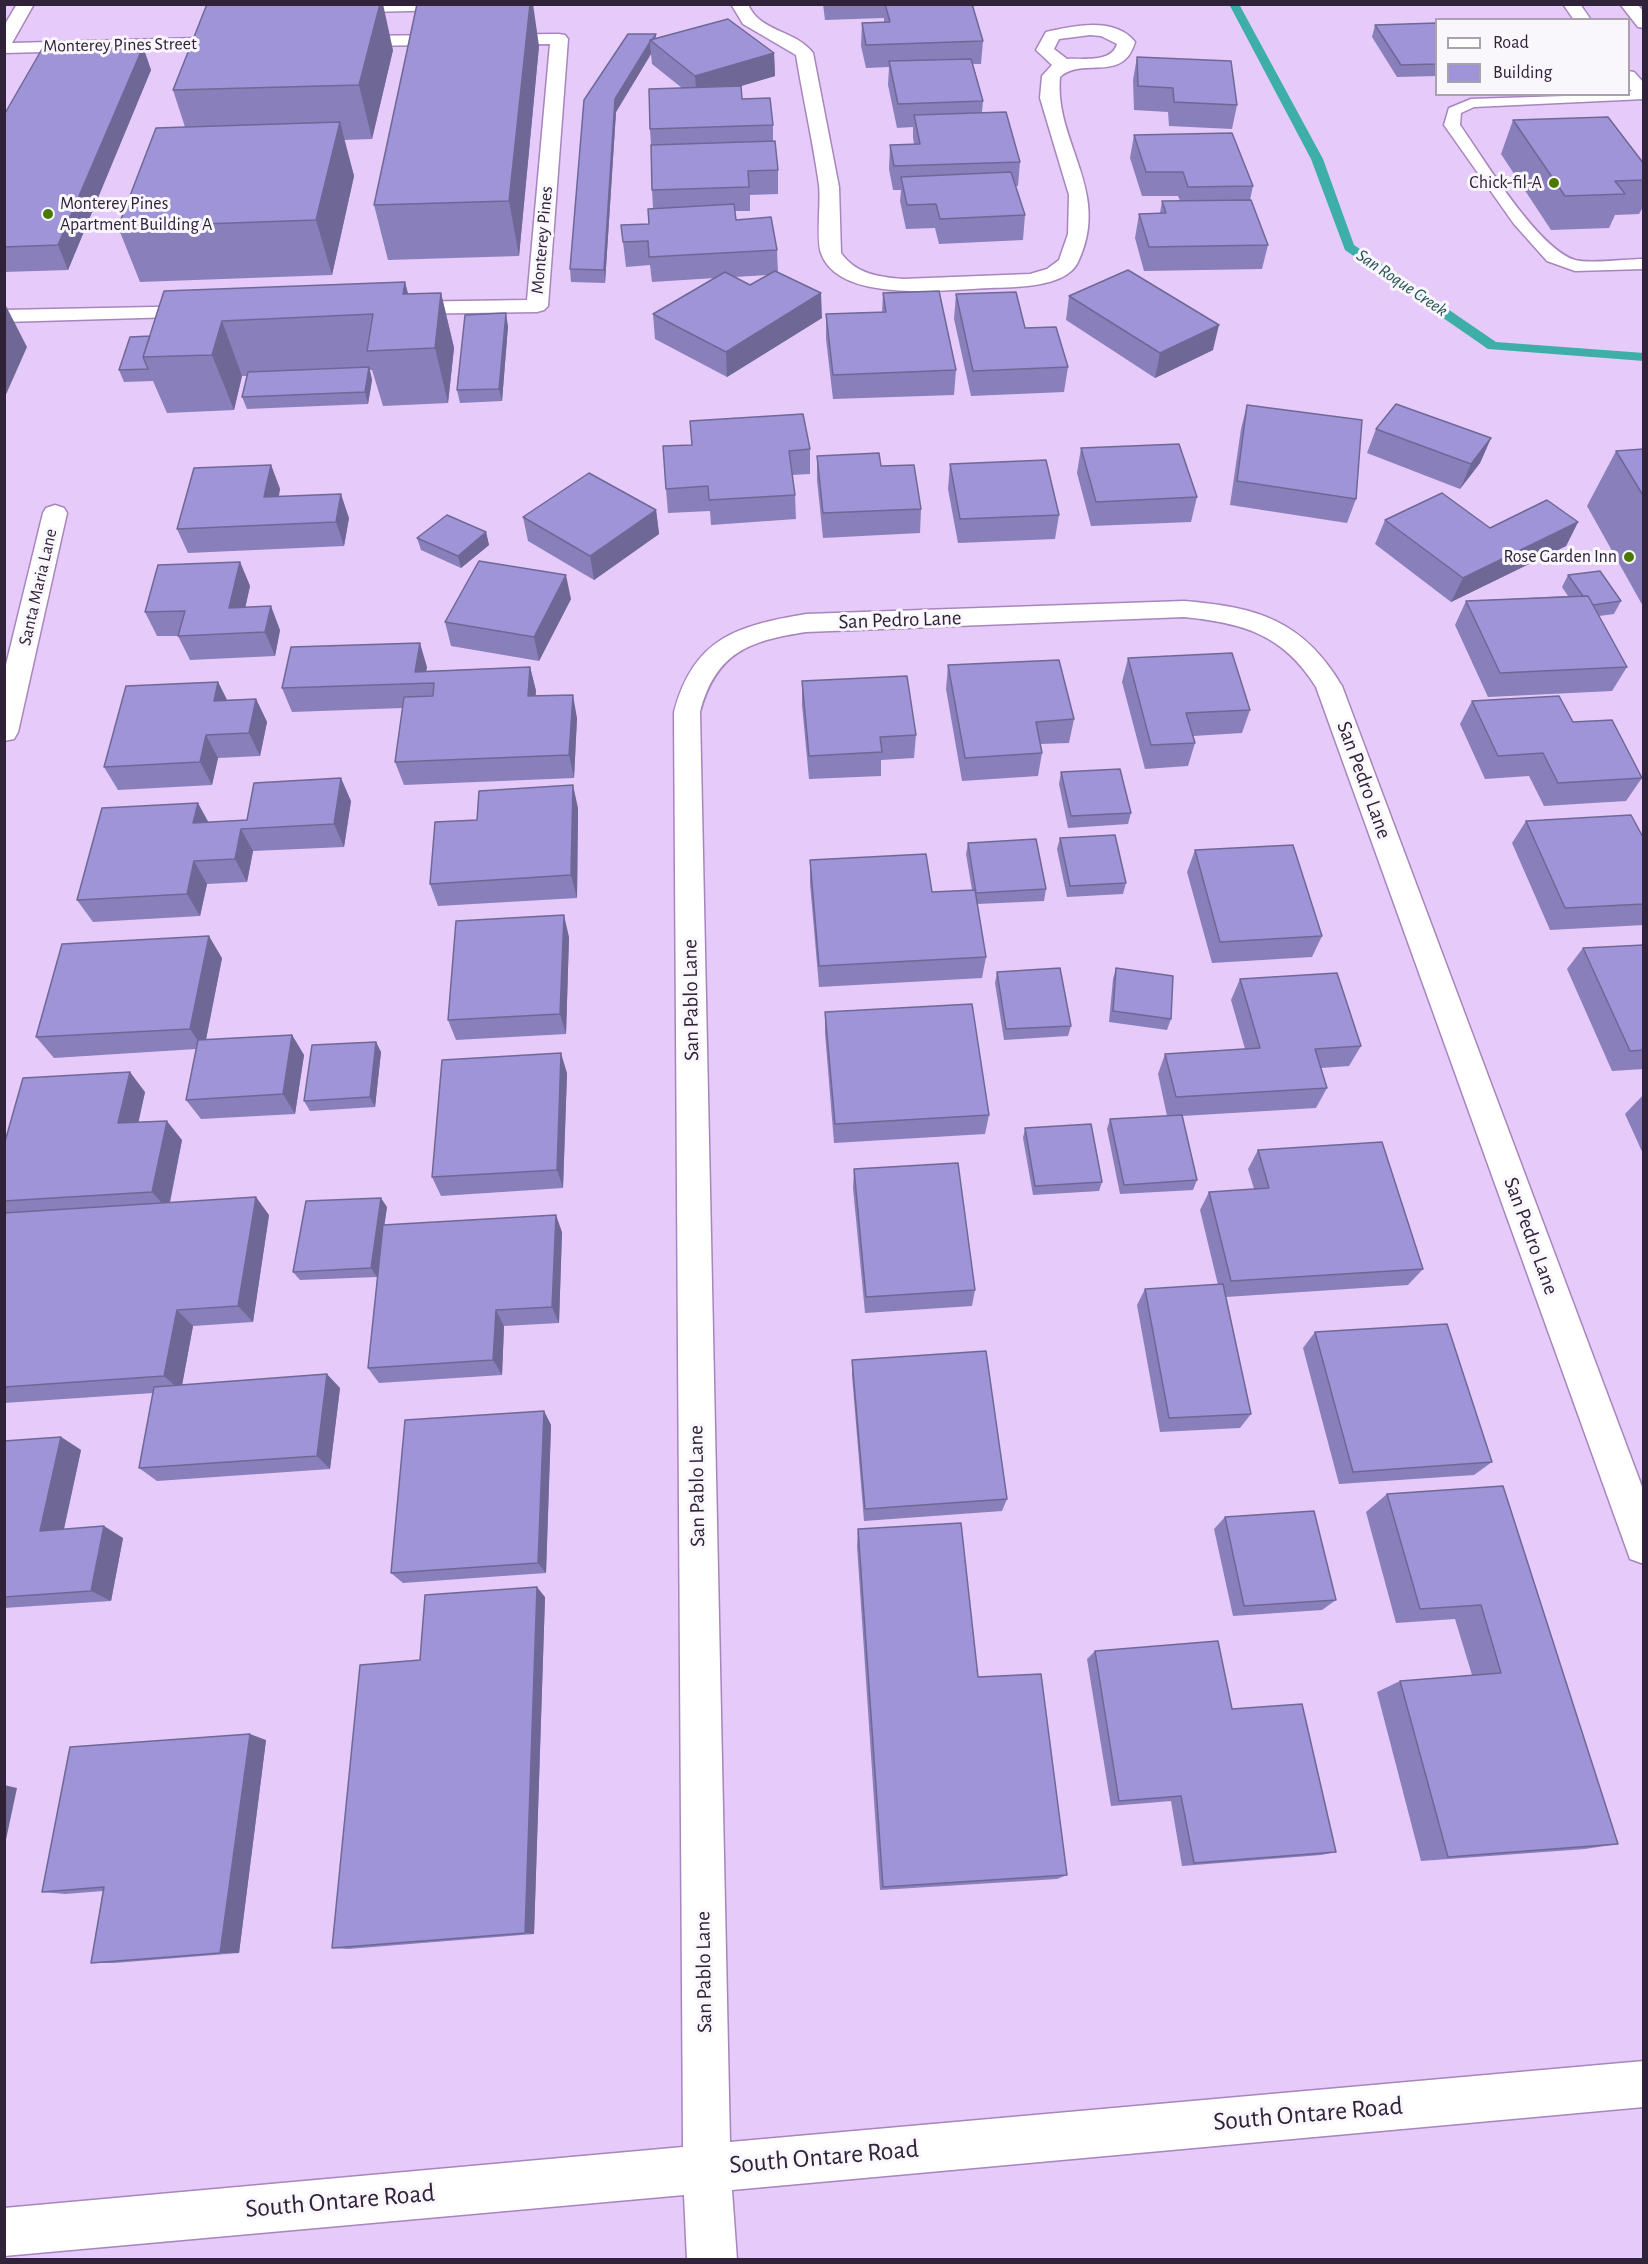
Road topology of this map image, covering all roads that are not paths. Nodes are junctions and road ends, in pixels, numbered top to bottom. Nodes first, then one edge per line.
1 (26, 4) edge
2 (275, 4) edge
3 (739, 4) edge
4 (1571, 4) edge
5 (1628, 5) edge
6 (1644, 5) edge
7 (464, 6) edge
8 (1582, 18) edge
9 (1644, 22) edge
10 (333, 41) edge
11 (4, 42) edge
12 (250, 42) edge
13 (4, 48) edge
14 (1062, 65) dead end
15 (1630, 77) edge
16 (1644, 95) edge
17 (1622, 96) edge
18 (1644, 264) edge
19 (386, 309) edge
20 (225, 312) edge
21 (4, 316) edge
22 (55, 513) dead end
23 (687, 712) joint
24 (4, 732) edge
25 (1644, 1545) edge
26 (1644, 2084) edge
27 (707, 2168) junction
28 (4, 2232) edge
29 (712, 2259) edge

1 - 11 street, Monterey Pines Street
2 - 7 lane
3 - 14 street
4 - 8 street
5 - 6 lane
5 - 9 street
10 - 19 street, Monterey Pines
12 - 13 street, Monterey Pines Street
15 - 16 street
17 - 18 lane
20 - 21 street
22 - 24 street, Santa Maria Lane
23 - 25 street, San Pedro Lane
23 - 27 street, San Pablo Lane
26 - 27 street, South Ontare Road
27 - 28 street, South Ontare Road
27 - 29 street, San Pablo Lane

